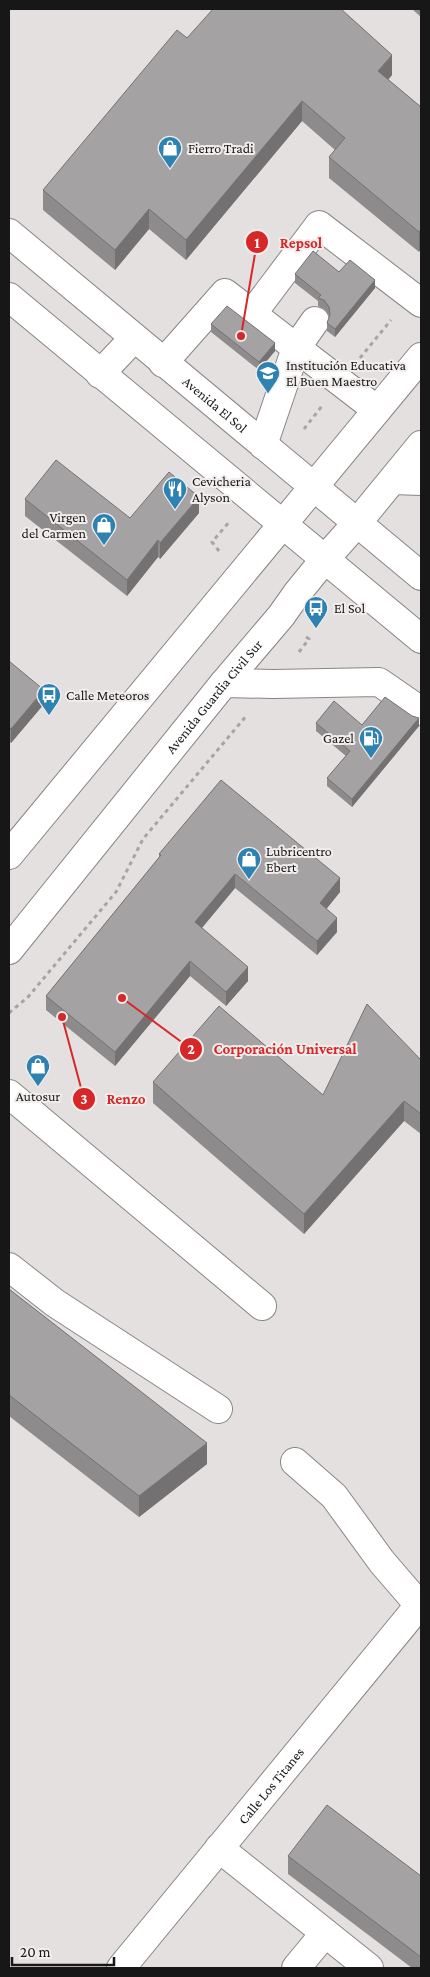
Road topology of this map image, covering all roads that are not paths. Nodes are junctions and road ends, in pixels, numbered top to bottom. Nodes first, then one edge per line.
1 (9, 233) edge
2 (9, 297) edge
3 (421, 303) edge
4 (252, 314) junction
5 (315, 321) dead end
6 (134, 338) junction
7 (296, 348) junction
8 (421, 357) edge
9 (163, 362) junction
10 (100, 374) junction
11 (377, 410) junction
12 (263, 445) junction
13 (421, 445) edge
14 (392, 480) junction
15 (421, 481) edge
16 (314, 486) junction
17 (357, 523) junction
18 (282, 524) junction
19 (325, 559) junction
20 (421, 576) edge
21 (421, 639) edge
22 (224, 683) junction
23 (421, 711) edge
24 (9, 855) edge
25 (9, 950) edge
26 (9, 1094) edge
27 (9, 1267) edge
28 (262, 1306) dead end
29 (218, 1409) dead end
30 (294, 1462) dead end
31 (420, 1604) edge
32 (219, 1848) junction
33 (325, 1933) junction
34 (121, 1968) edge
35 (296, 1968) edge
36 (370, 1968) edge

1 - 6 main road, Avenida El Sol
2 - 10 main road
3 - 4 main road
4 - 7 main road
4 - 9 main road
5 - 7 main road
6 - 9 main road, Avenida El Sol
6 - 10 main road
7 - 11 main road
7 - 12 main road
8 - 11 main road
9 - 12 main road, Avenida El Sol
10 - 18 main road
11 - 16 main road
12 - 16 main road, Avenida El Sol
13 - 14 main road, Avenida Guardia Civil Sur
14 - 15 main road
14 - 17 main road, Avenida Guardia Civil Sur
16 - 17 main road, Avenida El Sol
16 - 18 main road
17 - 19 main road, Avenida Guardia Civil Sur
17 - 20 main road, Avenida El Sol
18 - 19 main road
18 - 24 main road
19 - 21 main road
19 - 22 main road, Avenida Guardia Civil Sur
22 - 23 main road
22 - 25 main road, Avenida Guardia Civil Sur
26 - 28 main road
27 - 29 main road
30 - 31 main road
31 - 32 main road, Calle Los Titanes
32 - 33 main road
32 - 34 main road, Calle Los Titanes
33 - 35 main road
33 - 36 main road

